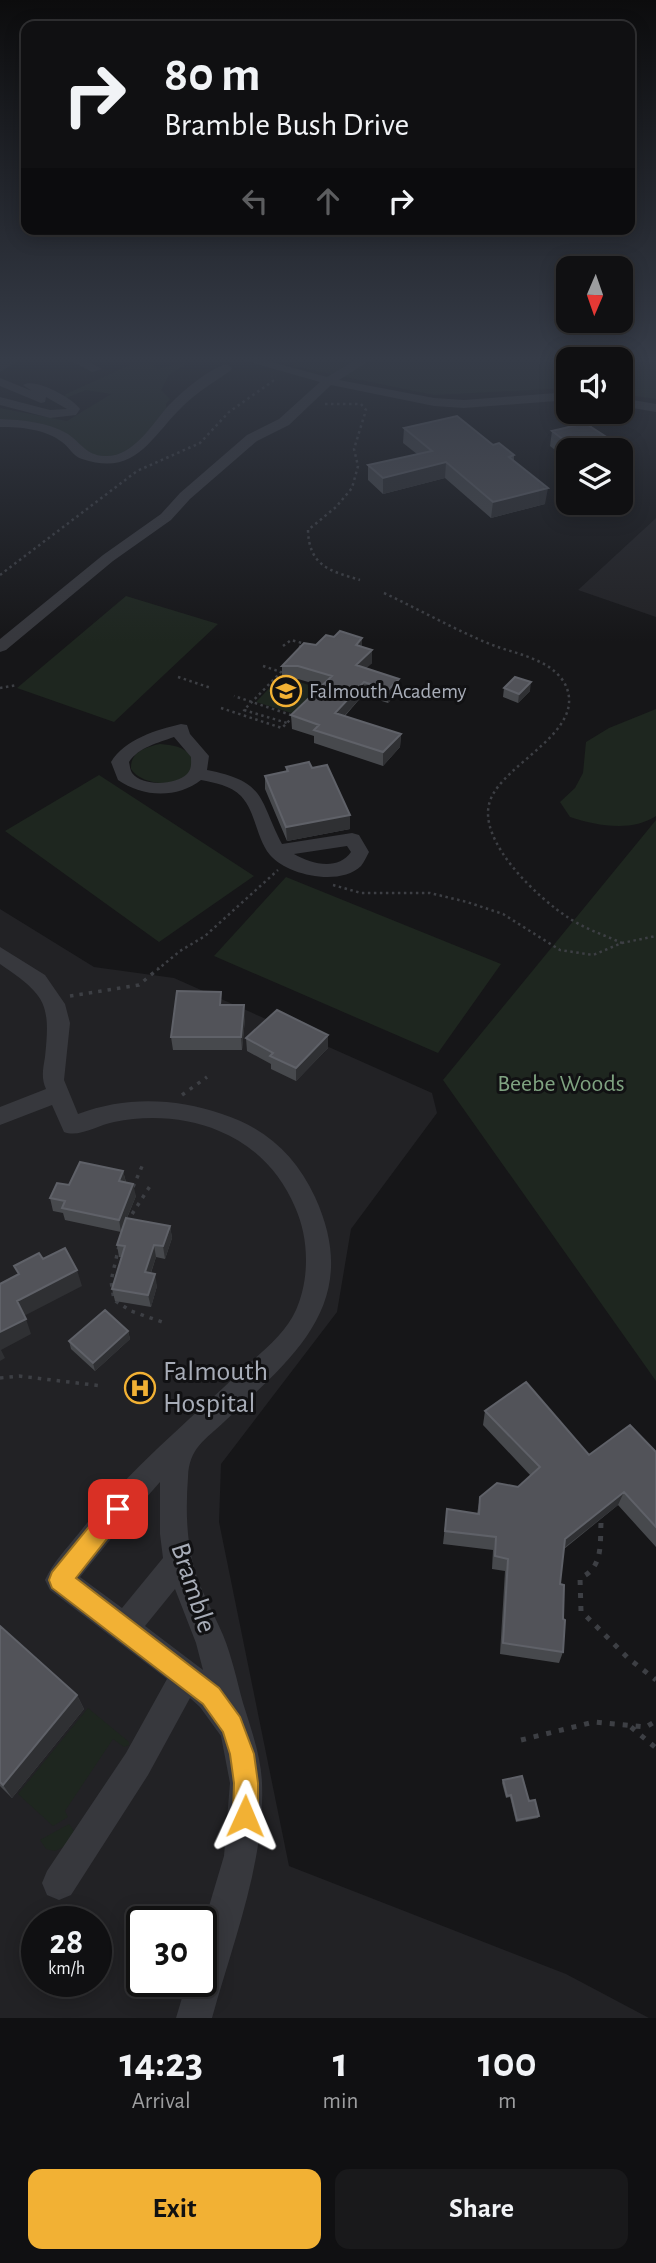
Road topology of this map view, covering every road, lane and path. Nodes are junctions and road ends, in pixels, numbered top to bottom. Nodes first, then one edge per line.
1 (82, 453) edge
2 (130, 453) edge
3 (177, 453) edge
4 (234, 453) edge
5 (355, 453) edge
6 (0, 575) edge
7 (360, 580) dead end
8 (384, 593) dead end
9 (283, 646) dead end
10 (0, 647) edge
11 (292, 659) edge
12 (263, 666) dead end
13 (178, 677) dead end
14 (17, 685) dead end
15 (0, 688) edge
16 (211, 688) dead end
17 (234, 696) dead end
18 (252, 702) junction
19 (221, 708) dead end
20 (294, 716) junction
21 (302, 718) edge
22 (287, 723) junction
23 (196, 774) junction
24 (284, 856) junction
25 (314, 869) junction
26 (656, 936) edge
27 (622, 943) junction
28 (0, 954) edge
29 (52, 998) junction
30 (207, 1077) dead end
31 (57, 1094) junction
32 (176, 1102) dead end
33 (0, 1116) edge
34 (143, 1164) dead end
35 (152, 1183) dead end
36 (129, 1195) edge
37 (125, 1226) edge
38 (121, 1238) edge
39 (165, 1322) dead end
40 (0, 1378) edge
41 (103, 1385) dead end
42 (179, 1449) junction
43 (601, 1523) edge
44 (178, 1562) junction
45 (125, 1628) junction
46 (186, 1675) junction
47 (656, 1680) edge
48 (656, 1721) edge
49 (232, 1725) junction
50 (631, 1727) junction
51 (521, 1740) dead end
52 (656, 1748) edge
53 (59, 1883) dead end
54 (194, 2018) edge

1 - 2 street
3 - 6 path
4 - 10 street
5 - 7 path
8 - 27 path
9 - 11 path
12 - 18 path
13 - 16 path
14 - 15 path
17 - 18 path
18 - 20 path
18 - 22 path
19 - 22 path
20 - 21 path
20 - 22 path
23 - 23 street
23 - 24 street
24 - 25 street
24 - 25 street
24 - 29 path
25 - 27 path
26 - 27 path
28 - 29 street
29 - 31 street
30 - 32 path
31 - 33 street
31 - 42 street
34 - 36 path
35 - 37 path
38 - 39 path
40 - 41 path
42 - 44 street, Bramble
42 - 45 street, Bramble
43 - 47 path
44 - 45 street
44 - 49 street, Bramble
45 - 46 street, Bramble
46 - 49 street, Bramble
46 - 53 street
48 - 50 path
49 - 54 street, Bramble
50 - 51 path
50 - 52 path

